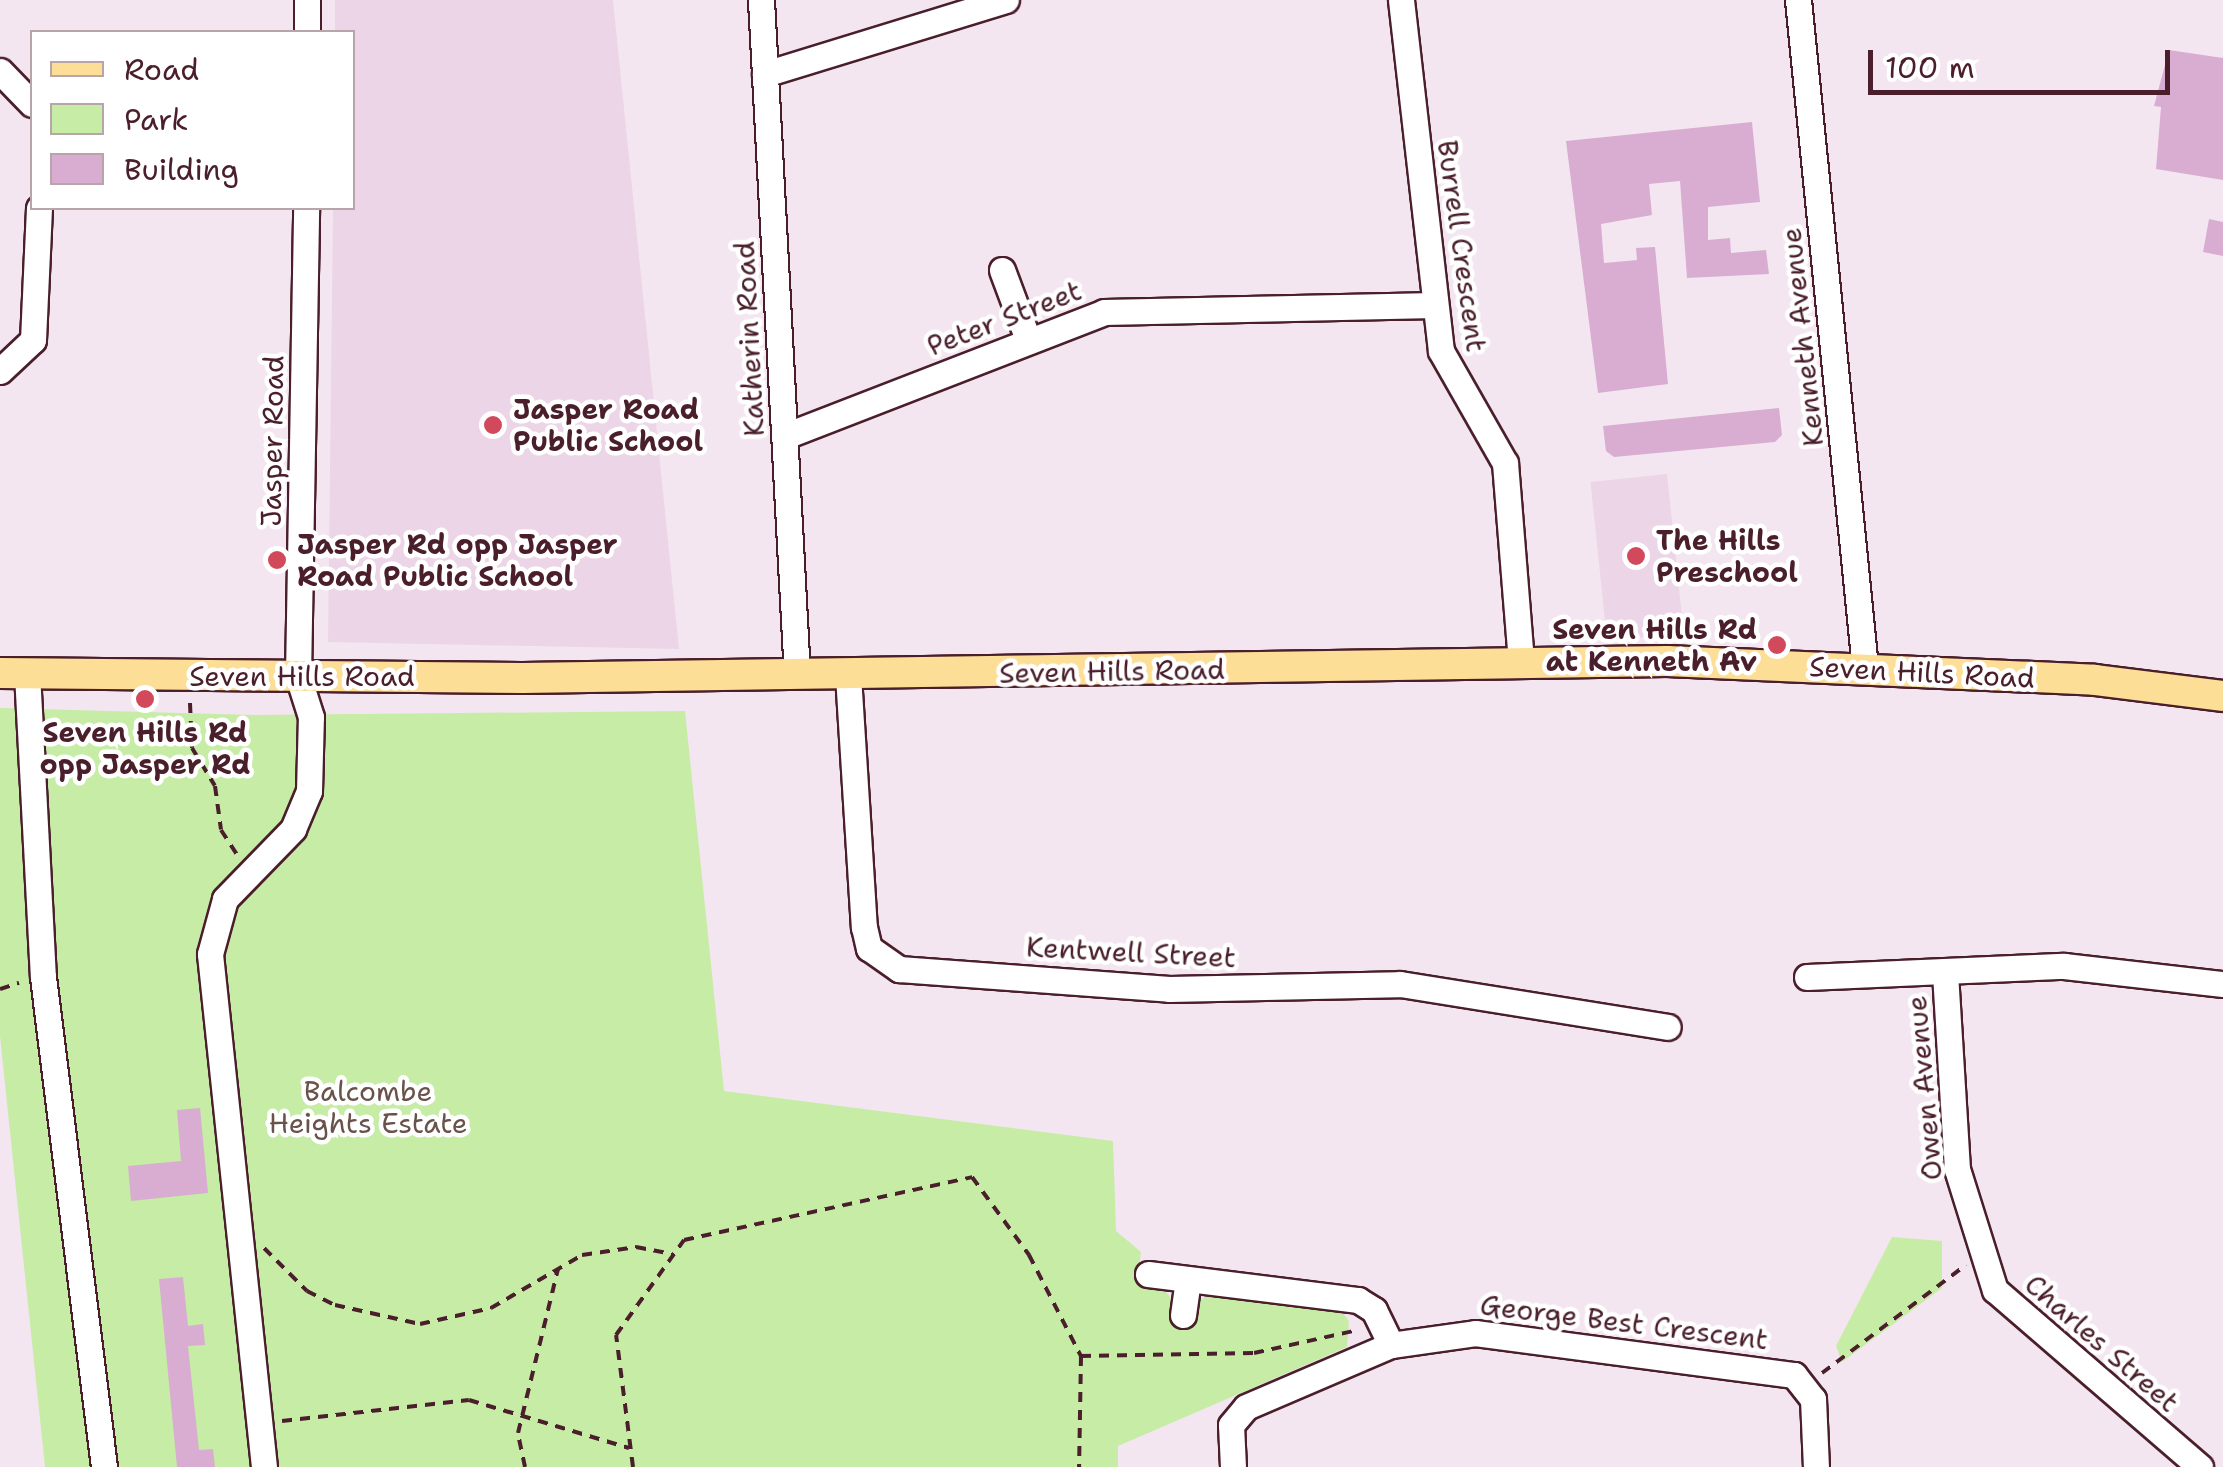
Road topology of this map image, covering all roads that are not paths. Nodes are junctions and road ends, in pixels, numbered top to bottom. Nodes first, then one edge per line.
1 (307, 0) edge
2 (762, 0) edge
3 (1006, 0) edge
4 (1401, 0) edge
5 (1798, 0) edge
6 (307, 30) edge
7 (0, 71) edge
8 (765, 74) junction
9 (30, 102) edge
10 (38, 210) edge
11 (306, 210) edge
12 (1002, 270) dead end
13 (1435, 304) junction
14 (1028, 338) junction
15 (0, 371) edge
16 (785, 436) junction
17 (1522, 664) junction
18 (1865, 668) junction
19 (14, 673) edge
20 (796, 675) junction
21 (848, 675) junction
22 (298, 676) junction
23 (2223, 696) edge
24 (1945, 974) junction
25 (1808, 977) dead end
26 (2223, 984) edge
27 (1668, 1027) dead end
28 (1978, 1256) joint
29 (1148, 1274) dead end
30 (1188, 1279) junction
31 (1183, 1316) dead end
32 (1386, 1334) junction
33 (104, 1467) edge
34 (264, 1467) edge
35 (1233, 1467) edge
36 (1816, 1467) edge
37 (2200, 1467) edge

1 - 6 street
2 - 8 street, Katherin Road
3 - 8 street
4 - 13 street, Burrell Crescent
5 - 18 street, Kenneth Avenue
7 - 9 street
8 - 16 street, Katherin Road
10 - 15 street
11 - 22 street, Jasper Road
12 - 14 street
13 - 14 street, Peter Street
13 - 17 street, Burrell Crescent
14 - 16 street, Peter Street
16 - 20 street, Katherin Road
17 - 18 main road, Seven Hills Road
17 - 21 main road, Seven Hills Road
18 - 23 main road, Seven Hills Road
19 - 22 main road, Seven Hills Road
19 - 33 street
20 - 21 main road, Seven Hills Road
20 - 22 main road, Seven Hills Road
21 - 27 street, Kentwell Street
22 - 34 street, Jasper Road
24 - 25 street, Owen Avenue
24 - 26 street, Owen Avenue
24 - 28 street, Owen Avenue
28 - 37 street, Charles Street
29 - 30 street
30 - 31 street
30 - 32 street
32 - 35 street, George Best Crescent
32 - 36 street, George Best Crescent

